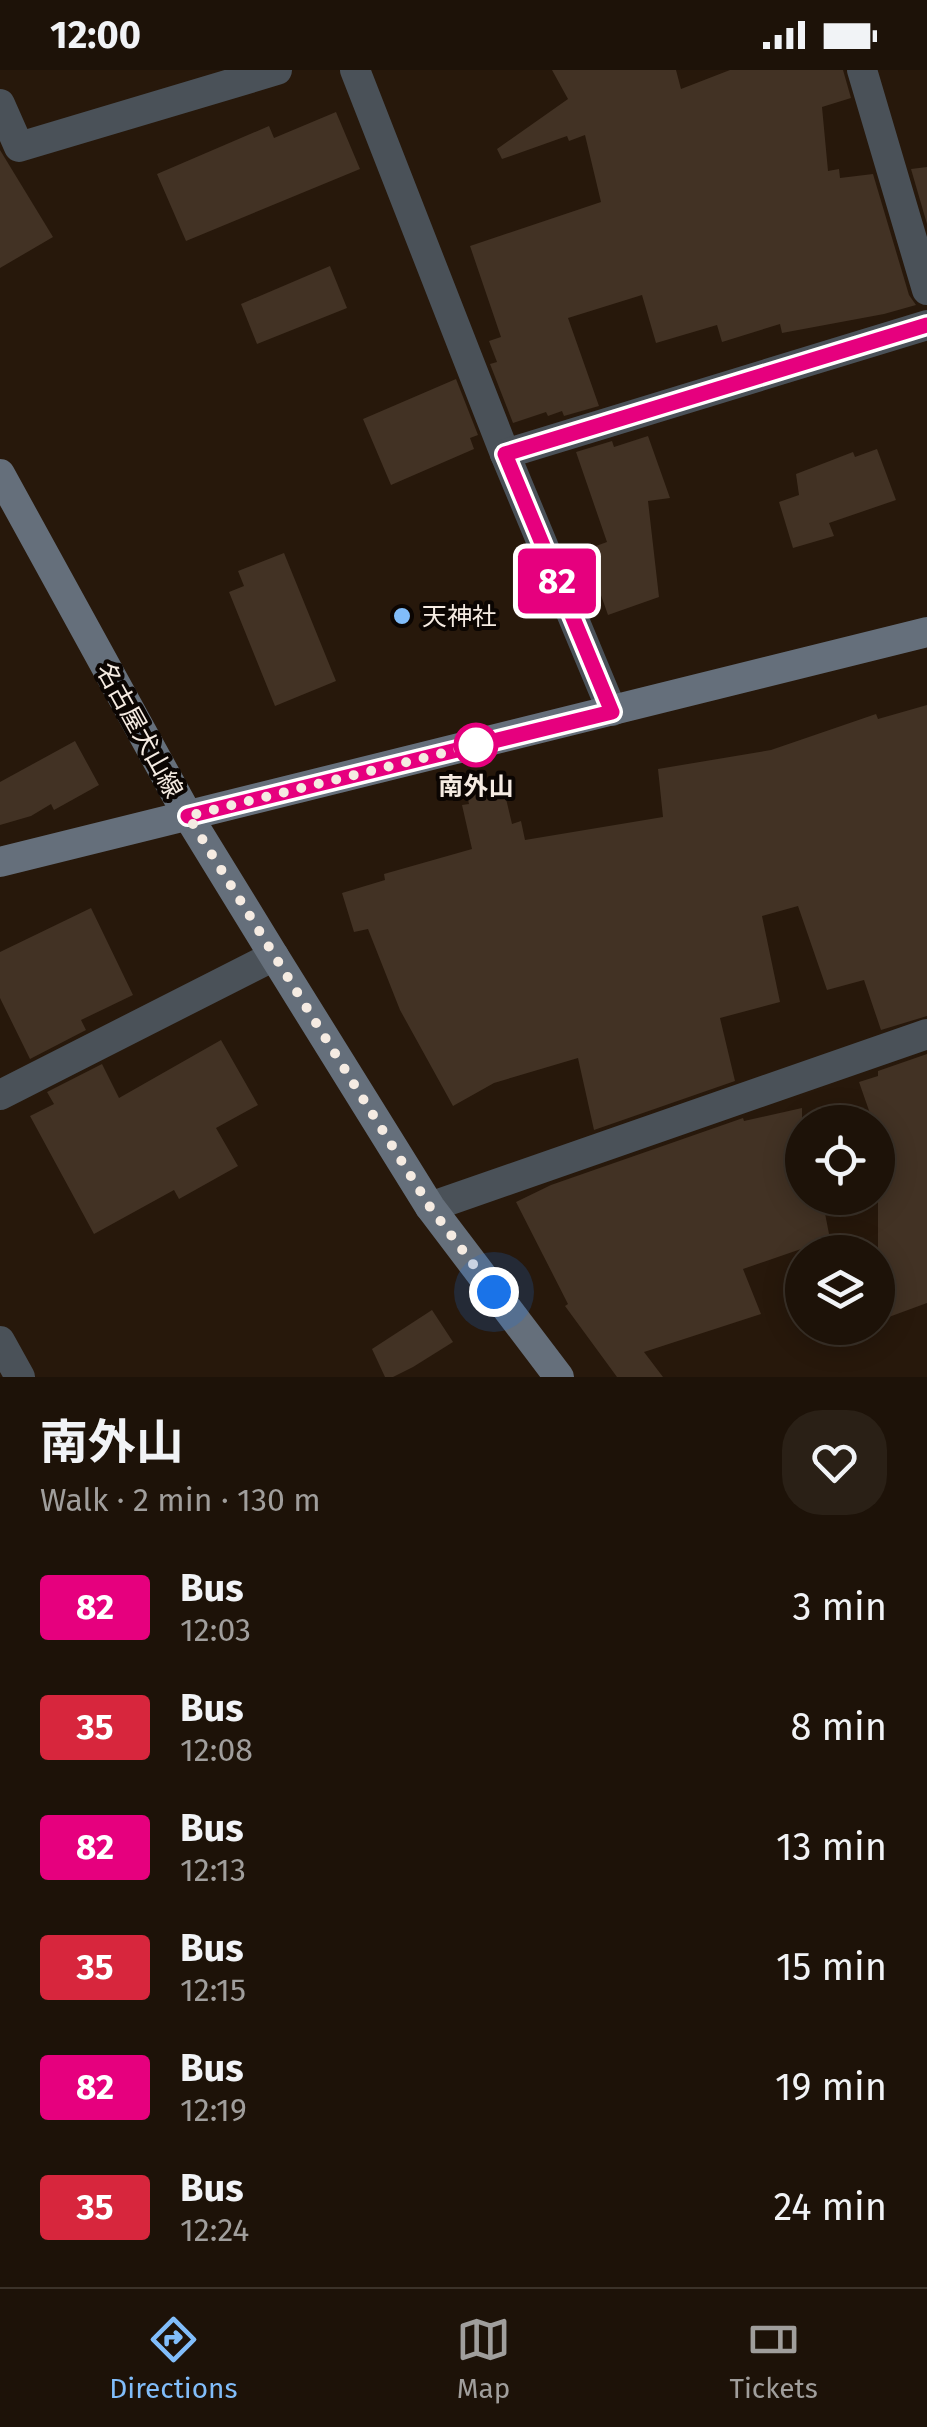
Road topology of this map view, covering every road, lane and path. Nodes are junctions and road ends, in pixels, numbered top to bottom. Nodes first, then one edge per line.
1 (277, 70) edge
2 (355, 70) edge
3 (862, 70) edge
4 (0, 104) edge
5 (927, 290) edge
6 (927, 325) edge
7 (505, 454) junction
8 (0, 474) edge
9 (927, 632) edge
10 (612, 712) junction
11 (188, 816) junction
12 (0, 862) edge
13 (274, 956) junction
14 (927, 1034) edge
15 (0, 1095) edge
16 (430, 1207) junction
17 (0, 1341) edge
18 (20, 1377) edge
19 (559, 1377) edge

1 - 4 street
2 - 7 street
3 - 5 street
6 - 7 street
7 - 10 street
8 - 11 main road, 名古屋犬山線
9 - 10 main road
10 - 11 main road
11 - 12 main road
11 - 13 main road, 名古屋犬山線
13 - 15 street
13 - 16 main road, 名古屋犬山線
14 - 16 street
16 - 19 main road, 名古屋犬山線
17 - 18 street

